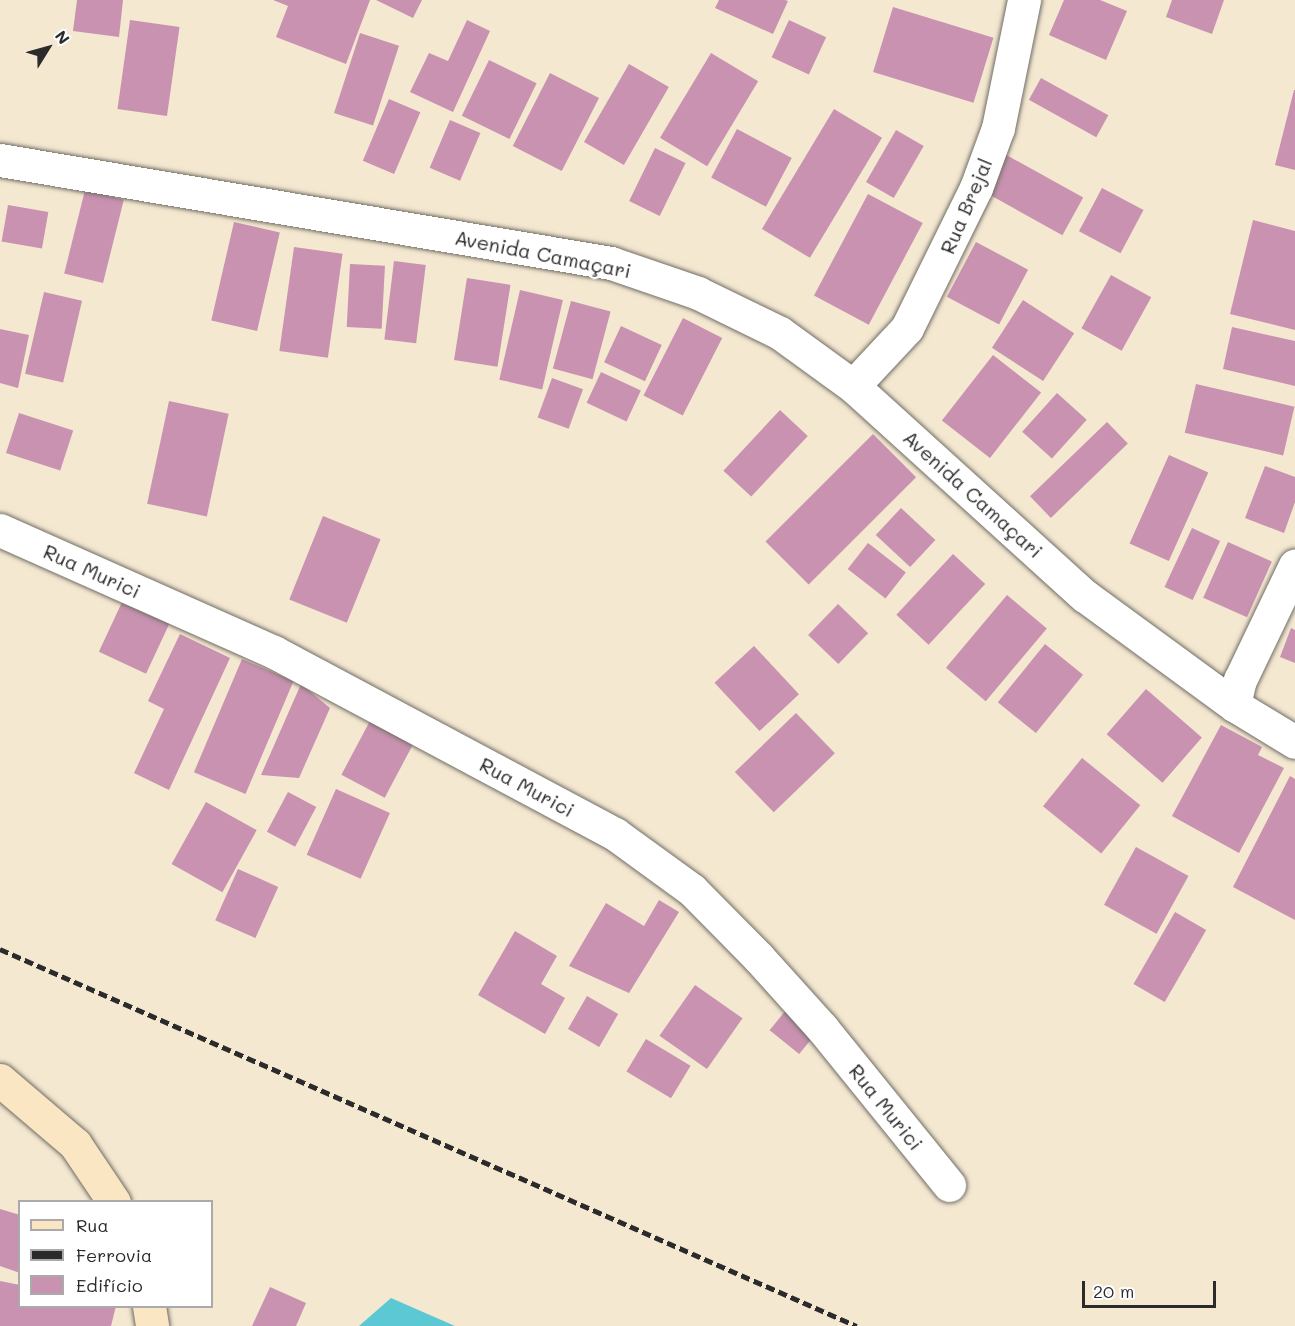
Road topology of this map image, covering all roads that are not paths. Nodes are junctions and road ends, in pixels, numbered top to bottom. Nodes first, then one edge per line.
1 (1024, 0) edge
2 (0, 160) edge
3 (854, 386) junction
4 (0, 530) edge
5 (1295, 566) edge
6 (1234, 705) junction
7 (1295, 742) edge
8 (0, 1080) edge
9 (949, 1185) dead end
10 (113, 1200) edge
11 (149, 1308) edge
12 (152, 1326) edge

1 - 3 street, Rua Brejal
2 - 3 street, Avenida Camaçari
3 - 6 street, Avenida Camaçari
4 - 9 street, Rua Murici
5 - 6 street
6 - 7 street, Avenida Camaçari
8 - 10 street
11 - 12 street

